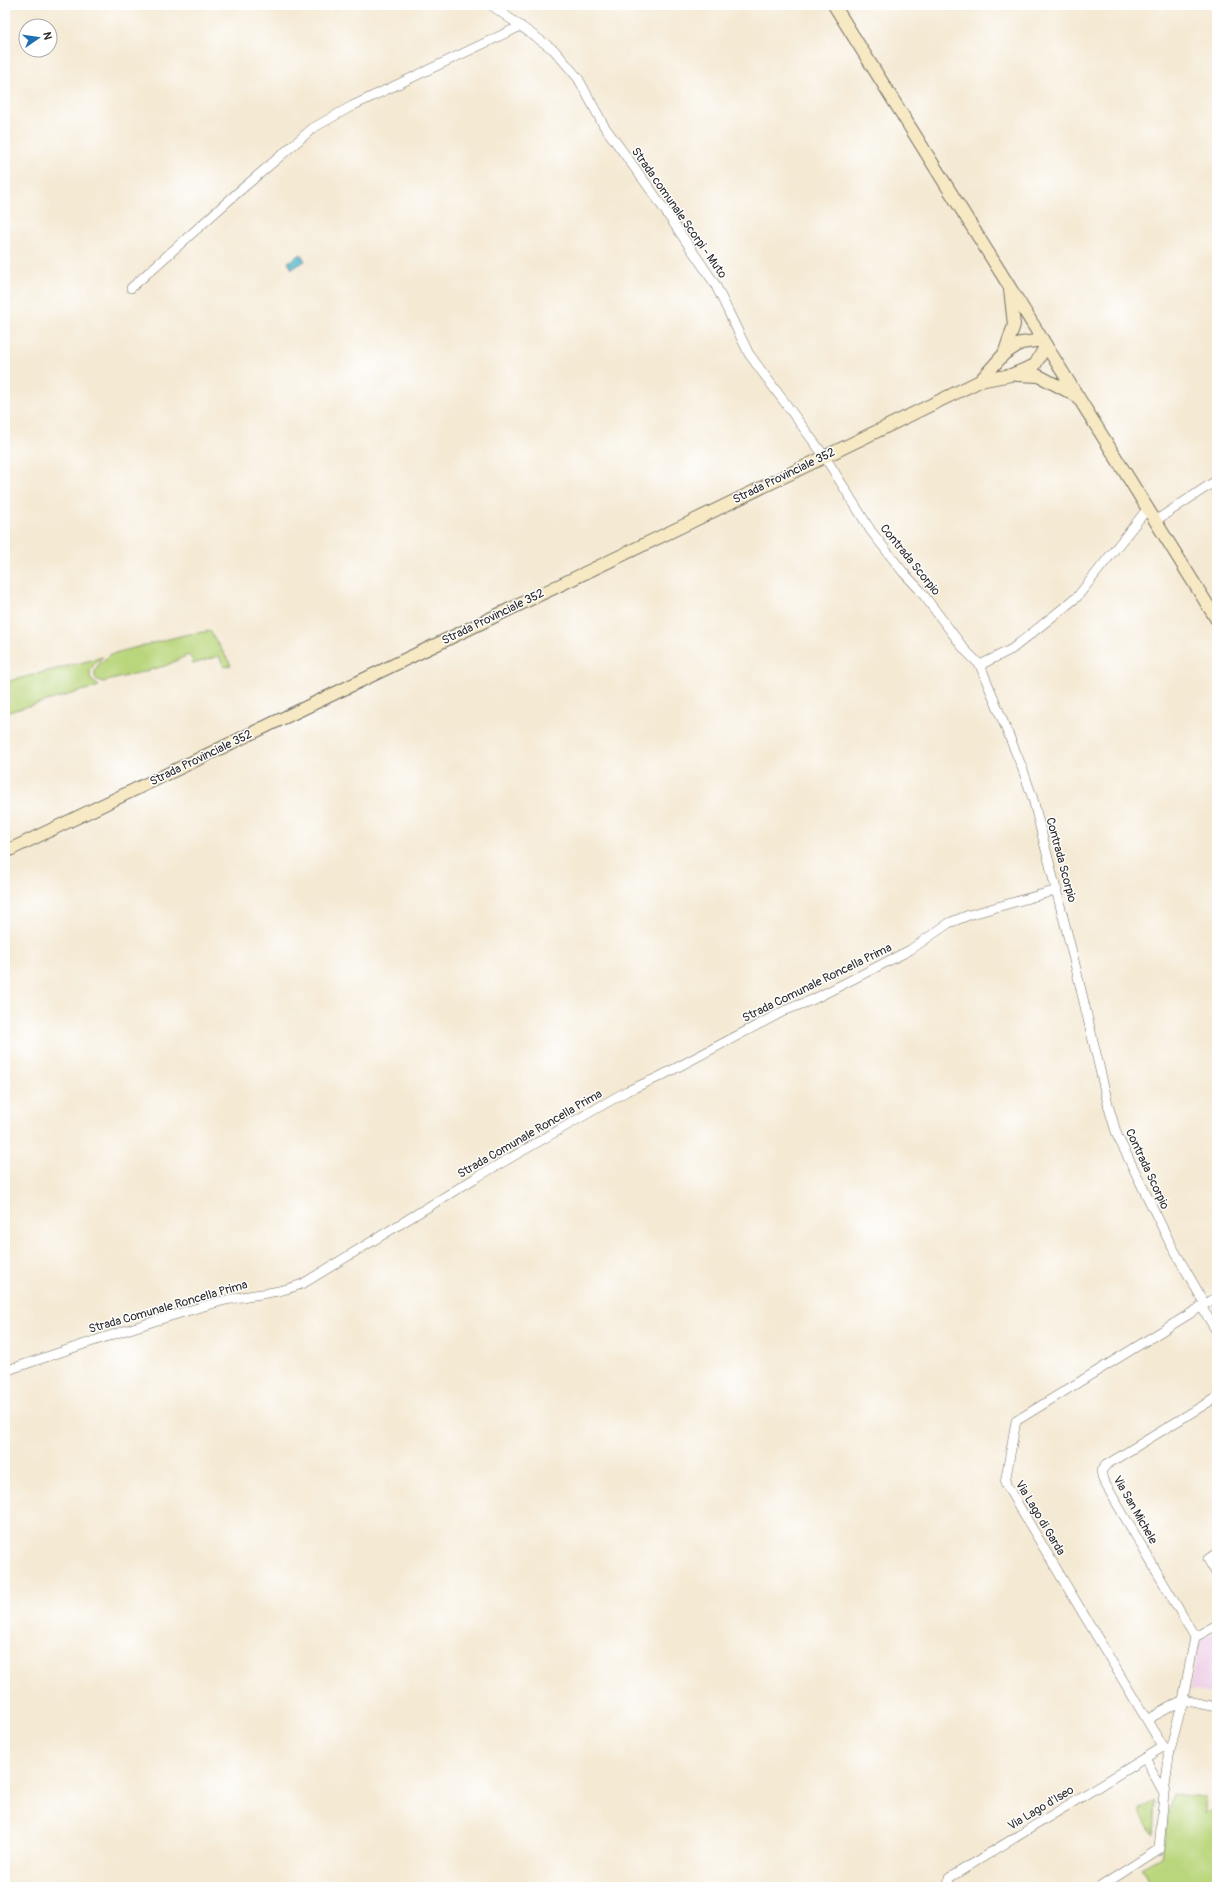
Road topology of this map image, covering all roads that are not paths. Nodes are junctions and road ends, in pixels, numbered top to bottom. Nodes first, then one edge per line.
1 (490, 5) edge
2 (834, 5) edge
3 (521, 26) junction
4 (1010, 286) junction
5 (131, 288) dead end
6 (1045, 343) junction
7 (1004, 354) junction
8 (1011, 375) junction
9 (980, 381) junction
10 (1078, 396) junction
11 (825, 456) junction
12 (1217, 480) edge
13 (1148, 508) junction
14 (1155, 521) junction
15 (1217, 620) edge
16 (980, 665) junction
17 (5, 852) edge
18 (1057, 890) junction
19 (1217, 1297) edge
20 (1203, 1305) junction
21 (1217, 1332) edge
22 (5, 1371) edge
23 (1217, 1397) edge
24 (1217, 1553) edge
25 (1217, 1575) edge
26 (1217, 1625) edge
27 (1195, 1637) junction
28 (1183, 1700) junction
29 (1217, 1707) edge
30 (1148, 1719) junction
31 (1167, 1748) junction
32 (1145, 1758) junction
33 (1164, 1793) junction
34 (948, 1882) edge
35 (1100, 1887) edge

1 - 3 street, Strada comunale Scorpi - Muto
2 - 4 main road
3 - 5 street
3 - 11 street, Strada comunale Scorpi - Muto
4 - 6 main road
4 - 7 main road, Strada Provinciale 352
6 - 7 main road, Strada Provinciale 352
6 - 8 main road, Strada Provinciale 352
6 - 10 main road
7 - 9 main road, Strada Provinciale 352
8 - 9 main road, Strada Provinciale 352
8 - 10 main road, Strada Provinciale 352
9 - 11 main road, Strada Provinciale 352
10 - 13 main road
11 - 16 street, Contrada Scorpio
11 - 17 main road, Strada Provinciale 352
12 - 14 street
13 - 14 main road
13 - 16 street
14 - 15 main road
16 - 18 street, Contrada Scorpio
18 - 20 street, Contrada Scorpio
18 - 22 street, Strada Comunale Roncella Prima
19 - 20 street, Via Lago di Garda
20 - 21 street, Contrada Scorpio
20 - 30 street, Via Lago di Garda
23 - 27 street, Via San Michele
24 - 25 street
26 - 27 street
27 - 28 street
28 - 29 street
28 - 30 street
28 - 31 street
30 - 31 street, Via Lago di Garda
31 - 32 street, Via Lago d'Iseo
31 - 33 street
32 - 33 street
32 - 34 street, Via Lago d'Iseo
33 - 35 street

